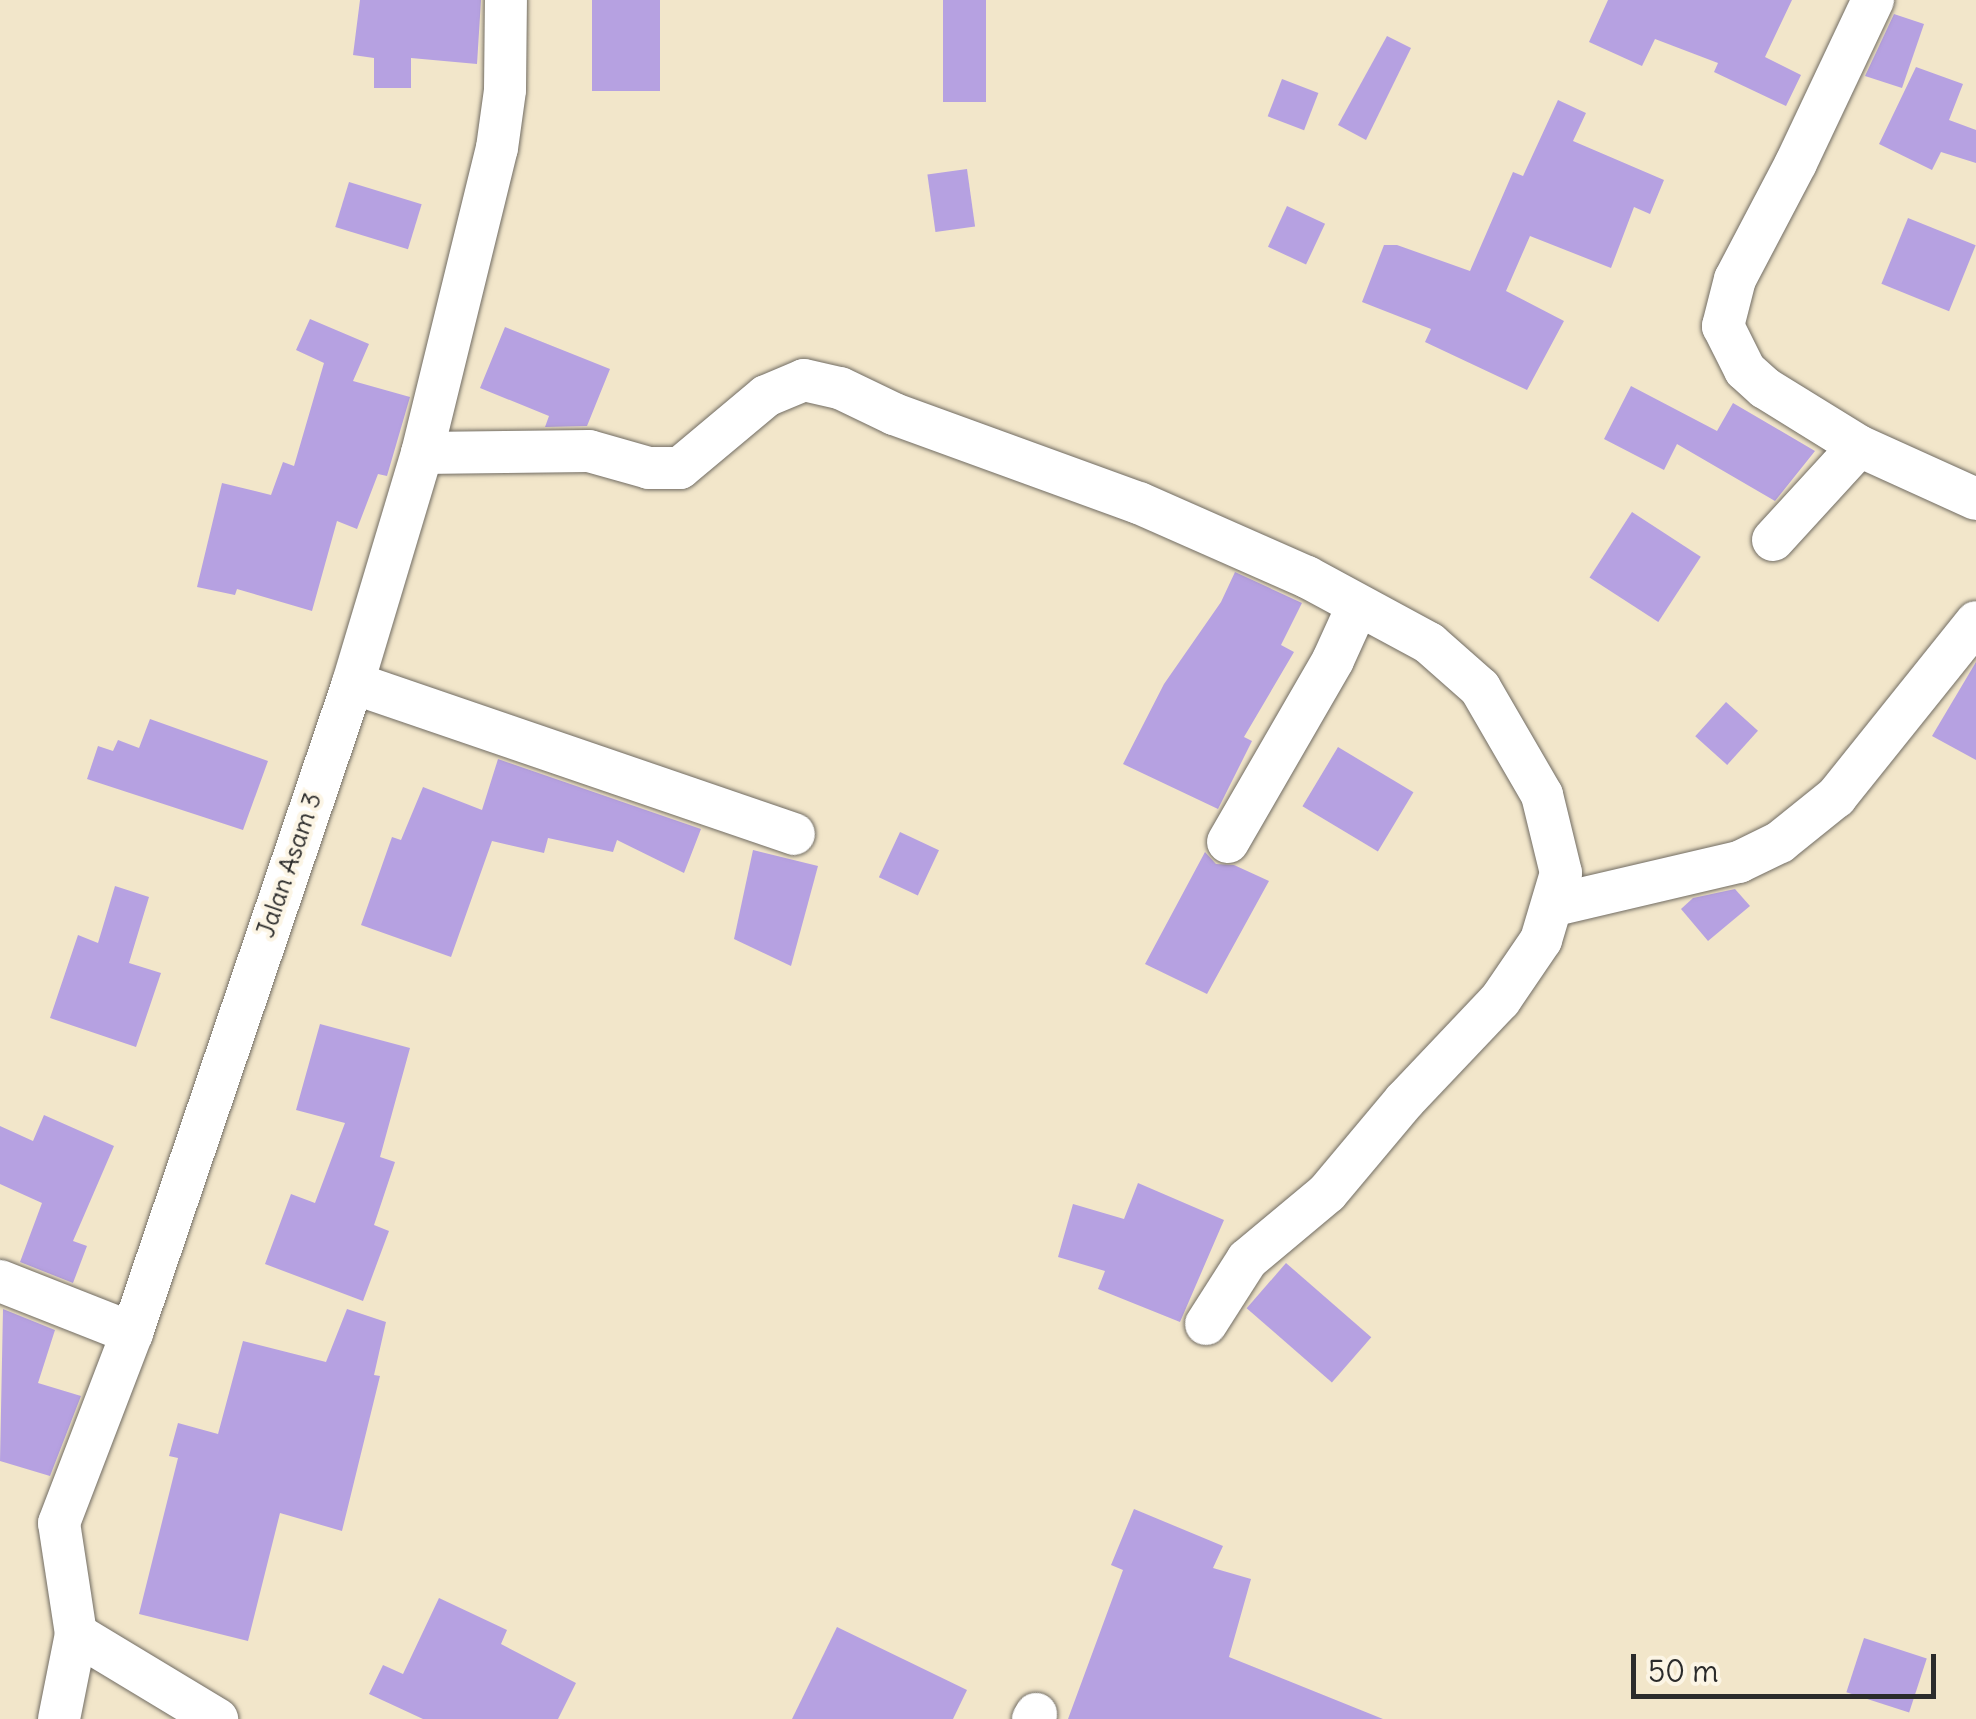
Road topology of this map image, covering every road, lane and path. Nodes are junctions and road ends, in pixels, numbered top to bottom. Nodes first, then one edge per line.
1 (506, 0) edge
2 (1873, 0) edge
3 (1859, 446) junction
4 (422, 453) junction
5 (1976, 500) edge
6 (1773, 540) dead end
7 (1358, 604) junction
8 (1976, 622) edge
9 (353, 683) junction
10 (794, 834) dead end
11 (1228, 842) dead end
12 (1555, 905) junction
13 (0, 1281) edge
14 (1206, 1324) dead end
15 (132, 1333) junction
16 (76, 1634) junction
17 (58, 1719) edge
18 (218, 1719) edge

1 - 4 street, Jalan Asam 3
2 - 3 street
3 - 5 street
3 - 6 street
4 - 7 street
4 - 9 street, Jalan Asam 3
7 - 11 street
7 - 12 street
8 - 12 street
9 - 10 street
9 - 15 street, Jalan Asam 3
12 - 14 street
13 - 15 street
15 - 16 street, Jalan Asam 3
16 - 17 street, Jalan Asam 3
16 - 18 street

